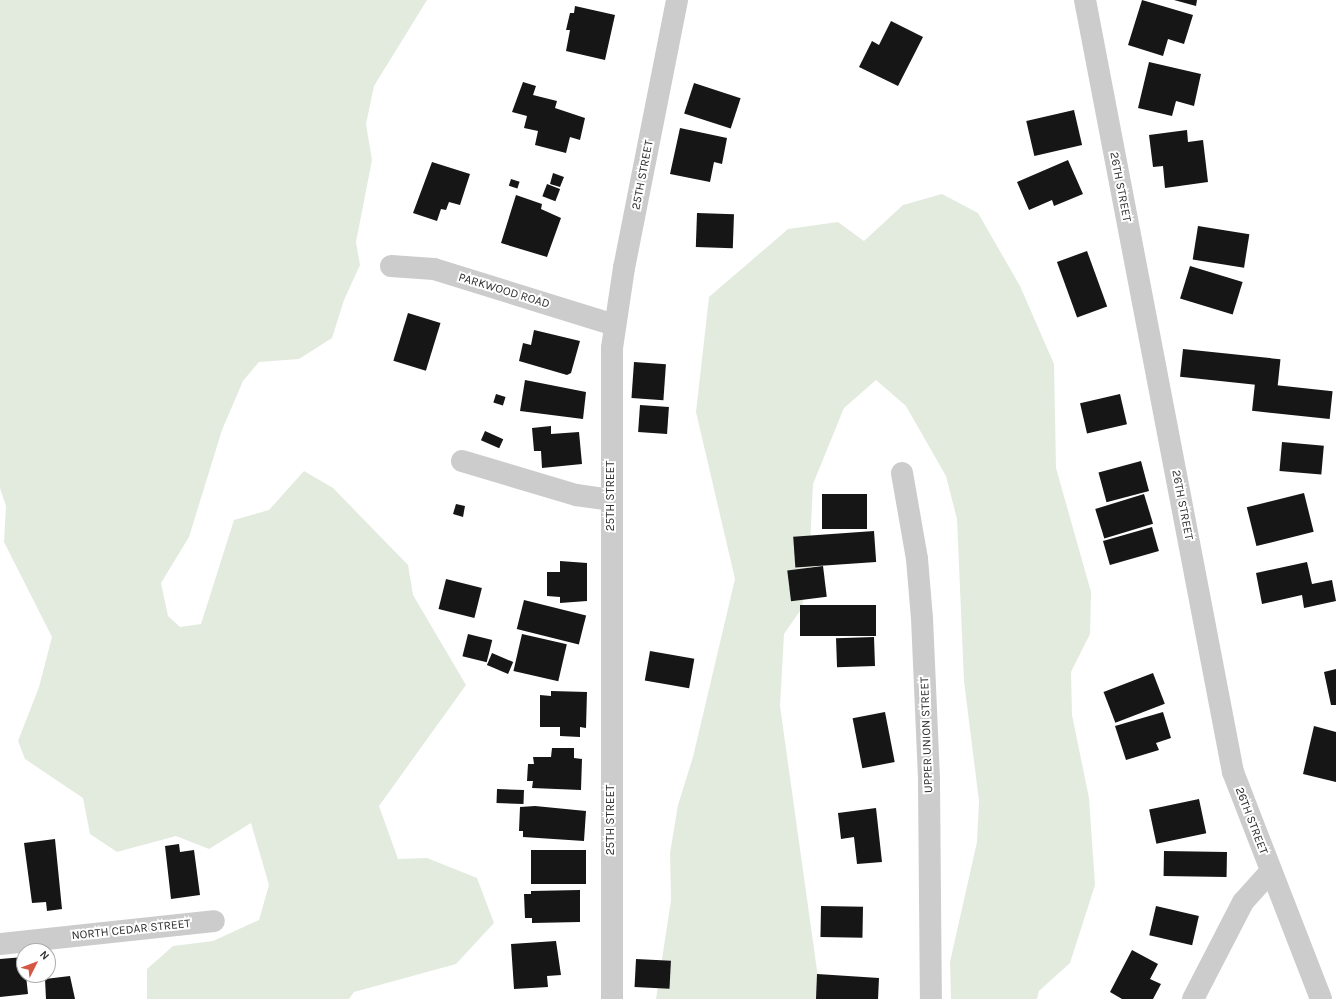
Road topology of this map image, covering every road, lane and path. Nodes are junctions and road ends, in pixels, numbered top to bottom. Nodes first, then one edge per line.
1 (677, 0) edge
2 (1085, 0) edge
3 (391, 266) dead end
4 (615, 325) junction
5 (462, 461) dead end
6 (902, 473) dead end
7 (611, 500) junction
8 (1270, 872) junction
9 (214, 921) dead end
10 (0, 944) edge
11 (612, 999) edge
12 (931, 999) edge
13 (1193, 999) edge
14 (1321, 999) edge

1 - 4 street, 25TH STREET
2 - 8 street, 26TH STREET
3 - 4 street, PARKWOOD ROAD
4 - 7 street, 25TH STREET
5 - 7 street
6 - 12 street, UPPER UNION STREET
7 - 11 street, 25TH STREET
8 - 13 street
8 - 14 street, 26TH STREET
9 - 10 street, NORTH CEDAR STREET

